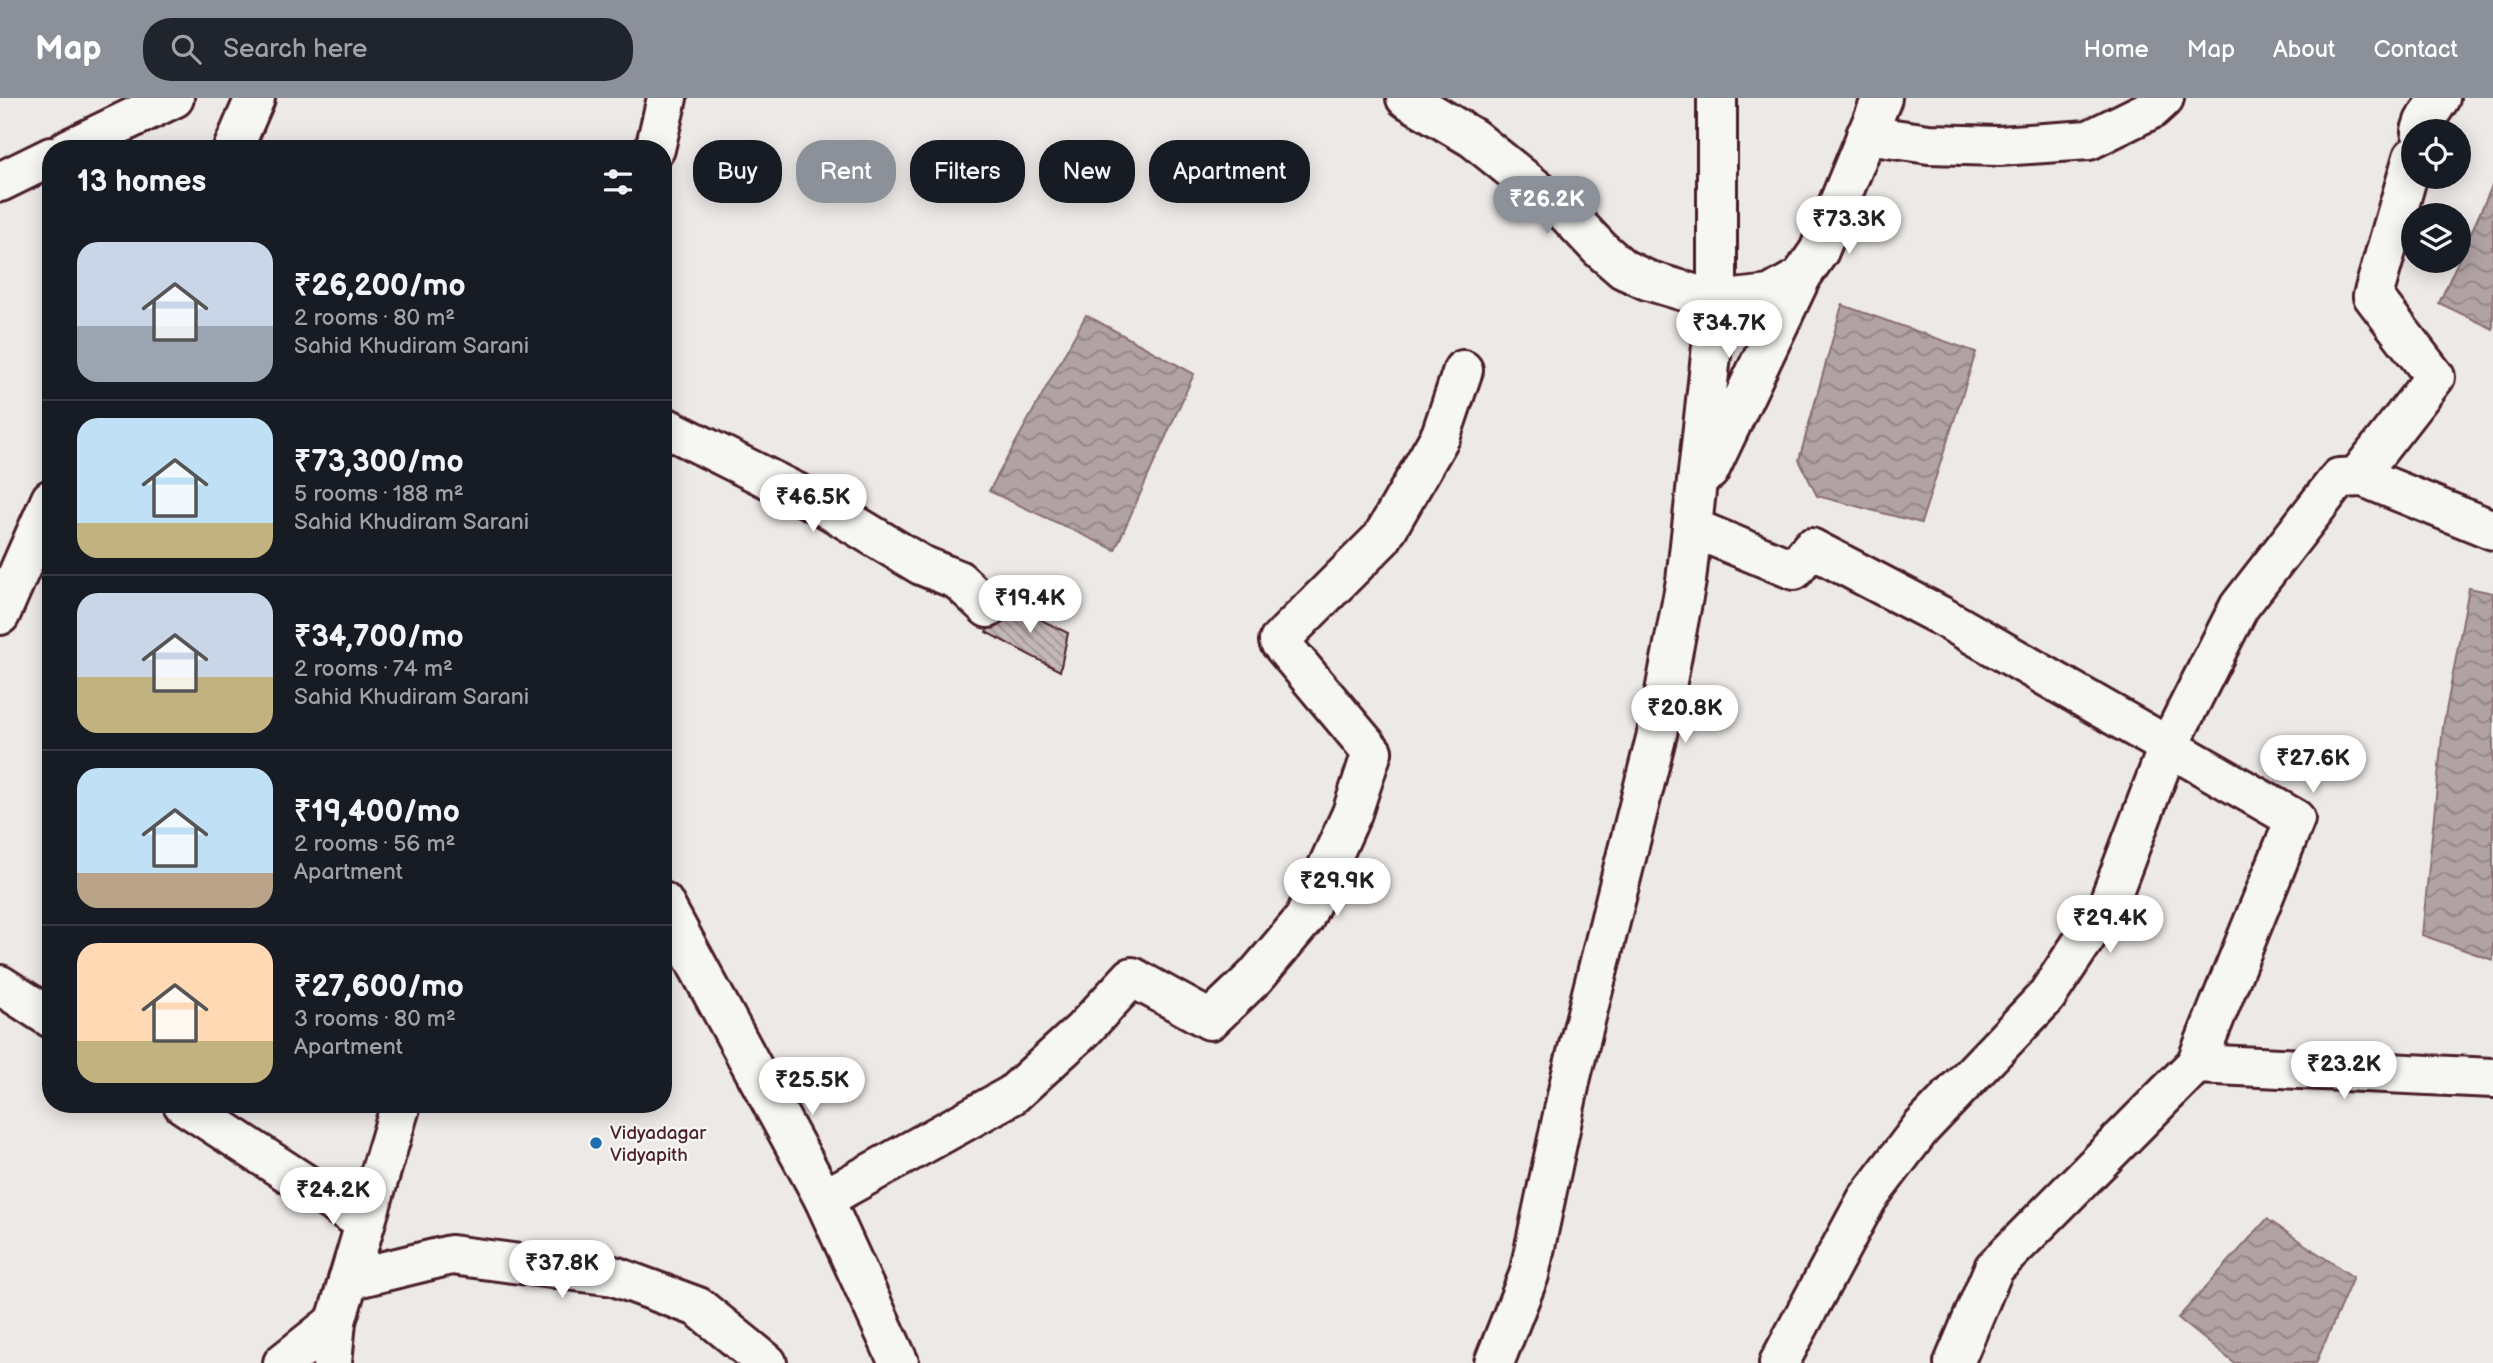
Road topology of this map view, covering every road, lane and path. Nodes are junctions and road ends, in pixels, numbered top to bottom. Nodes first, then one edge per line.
1 (174, 98) edge
2 (255, 98) edge
3 (667, 98) edge
4 (1406, 98) edge
5 (1717, 98) edge
6 (1882, 98) edge
7 (2164, 98) edge
8 (2440, 98) edge
9 (2426, 119) edge
10 (1866, 135) junction
11 (87, 140) edge
12 (237, 140) edge
13 (657, 140) edge
14 (42, 161) edge
15 (0, 182) edge
16 (2404, 189) edge
17 (1801, 277) junction
18 (1717, 301) junction
19 (1463, 370) dead end
20 (672, 430) edge
21 (2357, 477) junction
22 (1698, 482) junction
23 (42, 519) edge
24 (1693, 528) junction
25 (2493, 530) edge
26 (988, 608) dead end
27 (0, 615) edge
28 (2168, 747) junction
29 (672, 919) edge
30 (0, 985) edge
31 (42, 1012) edge
32 (2196, 1063) junction
33 (2493, 1078) edge
34 (197, 1113) edge
35 (398, 1113) edge
36 (824, 1199) junction
37 (365, 1223) junction
38 (348, 1280) junction
39 (336, 1321) junction
40 (283, 1363) edge
41 (332, 1363) edge
42 (768, 1363) edge
43 (899, 1363) edge
44 (1494, 1363) edge
45 (1779, 1363) edge
46 (1954, 1363) edge

1 - 11 street
2 - 12 street
3 - 13 street
4 - 18 street
5 - 18 street
6 - 10 street
7 - 10 street
8 - 9 street
10 - 17 street
14 - 15 street
16 - 21 street
17 - 18 street
17 - 22 street
18 - 22 street
19 - 36 street
20 - 26 street
21 - 25 street
21 - 28 street
22 - 24 street
23 - 27 street
24 - 28 street
24 - 44 street
28 - 32 street
28 - 45 street
29 - 36 street
30 - 31 street
32 - 33 street
32 - 46 street
34 - 37 street
35 - 37 street
36 - 43 street
37 - 38 street
38 - 39 street
38 - 42 street
39 - 40 street
39 - 41 street

